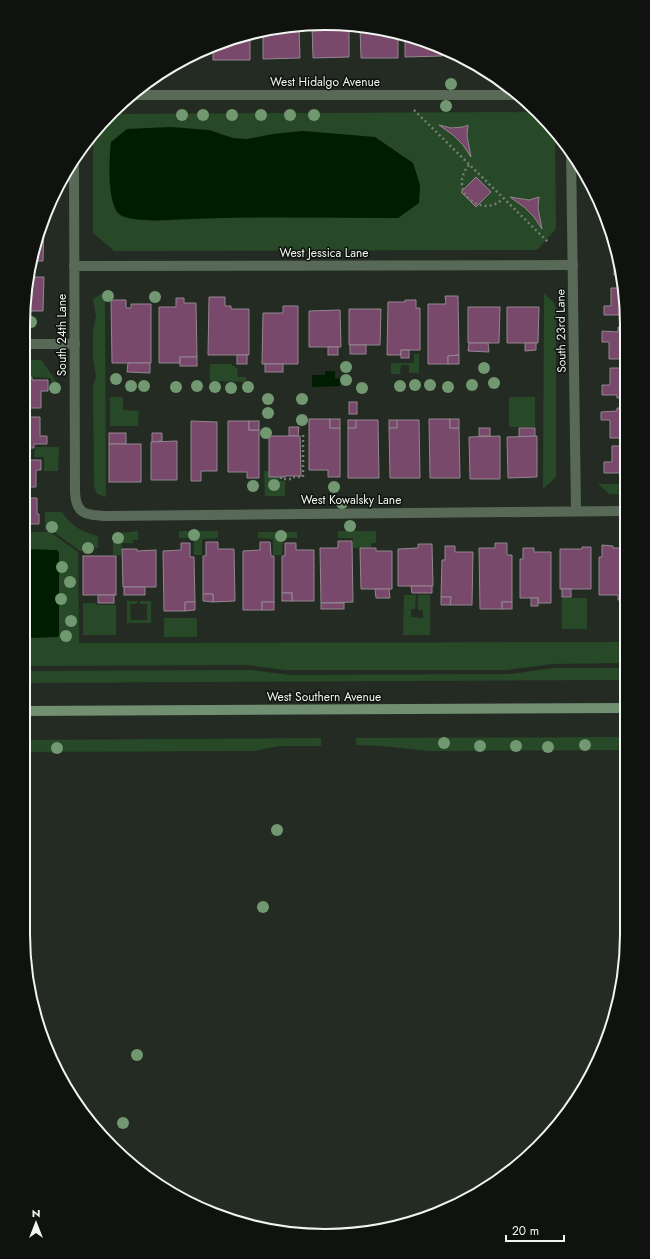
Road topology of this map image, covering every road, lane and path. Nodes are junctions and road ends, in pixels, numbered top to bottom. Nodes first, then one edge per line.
1 (140, 95) edge
2 (510, 95) edge
3 (414, 110) dead end
4 (571, 163) edge
5 (469, 164) junction
6 (74, 171) edge
7 (503, 198) junction
8 (549, 243) dead end
9 (573, 265) junction
10 (74, 266) junction
11 (30, 344) edge
12 (75, 344) junction
13 (303, 432) dead end
14 (281, 477) dead end
15 (79, 509) joint
16 (576, 511) junction
17 (620, 511) edge
18 (620, 708) edge
19 (30, 712) edge

1 - 2 street, West Hidalgo Avenue
3 - 5 path
4 - 9 street, South 23rd Lane
5 - 7 path
5 - 7 path
6 - 10 street, South 24th Lane
7 - 8 path
9 - 10 street, West Jessica Lane
9 - 16 street, South 23rd Lane
10 - 12 street, South 24th Lane
11 - 12 street
12 - 15 street, South 24th Lane
13 - 14 path
15 - 16 street, West Kowalsky Lane
16 - 17 street, West Kowalsky Lane
18 - 19 main road, West Southern Avenue

